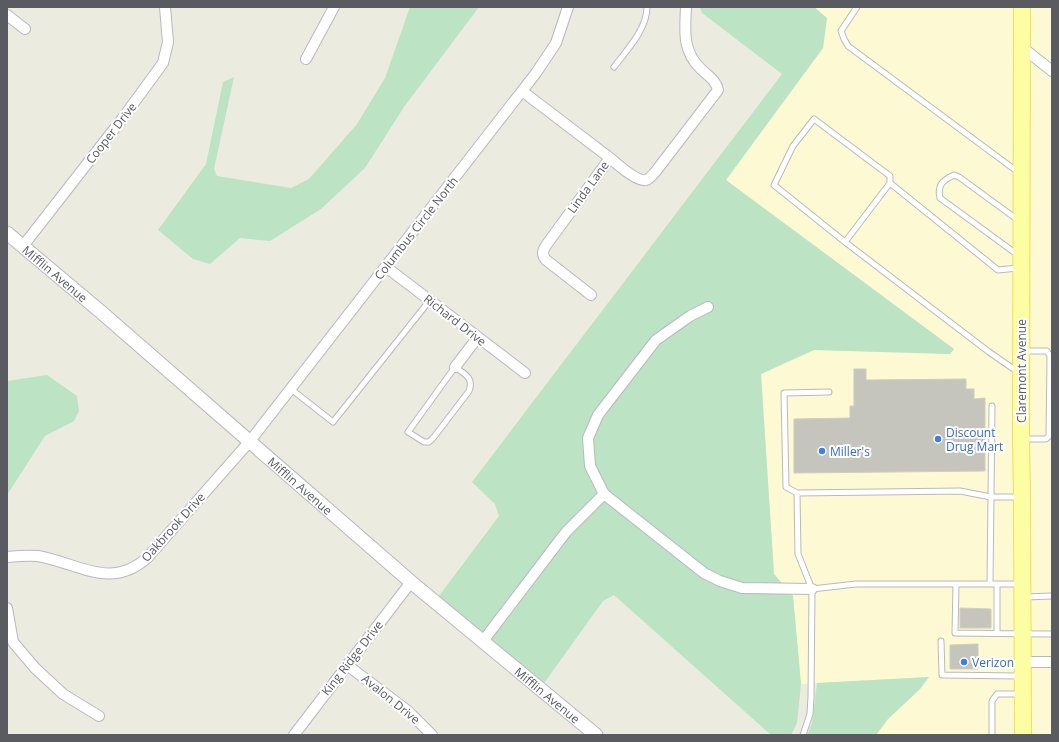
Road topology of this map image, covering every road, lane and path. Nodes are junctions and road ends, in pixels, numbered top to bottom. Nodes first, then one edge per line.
1 (165, 7) edge
2 (334, 7) edge
3 (568, 7) edge
4 (647, 7) edge
5 (686, 7) edge
6 (857, 7) edge
7 (1022, 7) edge
8 (7, 15) edge
9 (25, 29) dead end
10 (1023, 48) junction
11 (306, 59) dead end
12 (614, 67) dead end
13 (1052, 71) edge
14 (522, 91) junction
15 (610, 158) junction
16 (1020, 174) junction
17 (890, 183) junction
18 (1021, 222) junction
19 (7, 233) edge
20 (845, 242) junction
21 (23, 246) junction
22 (1021, 262) junction
23 (386, 267) junction
24 (591, 295) dead end
25 (430, 300) junction
26 (708, 307) dead end
27 (478, 337) junction
28 (1021, 351) junction
29 (456, 367) junction
30 (524, 373) dead end
31 (1021, 373) junction
32 (291, 389) junction
33 (829, 392) dead end
34 (992, 406) dead end
35 (1021, 439) junction
36 (250, 441) junction
37 (797, 493) junction
38 (604, 494) junction
39 (991, 497) junction
40 (1022, 497) junction
41 (7, 557) edge
42 (411, 582) junction
43 (956, 584) junction
44 (990, 584) junction
45 (997, 584) junction
46 (812, 589) junction
47 (1022, 591) junction
48 (1052, 596) edge
49 (7, 608) edge
50 (997, 633) junction
51 (1052, 634) edge
52 (1022, 635) junction
53 (483, 641) junction
54 (941, 641) dead end
55 (1052, 662) edge
56 (347, 664) junction
57 (1022, 669) junction
58 (1023, 694) junction
59 (99, 716) dead end
60 (294, 735) edge
61 (432, 735) edge
62 (596, 735) edge
63 (803, 735) edge
64 (992, 735) edge
65 (1023, 735) edge

1 - 21 street, Cooper Drive
2 - 11 street
3 - 14 street, Columbus Circle North
4 - 12 lane
5 - 15 street
6 - 16 lane
7 - 10 main road, Claremont Avenue
8 - 9 street
10 - 13 street
10 - 16 main road, Claremont Avenue
14 - 15 street, Linda Lane
14 - 23 street, Columbus Circle North
15 - 24 street, Linda Lane
16 - 18 main road, Claremont Avenue
17 - 20 lane
17 - 20 lane
17 - 22 lane
18 - 22 main road, Claremont Avenue
18 - 22 lane
19 - 21 street, Mifflin Avenue
20 - 31 lane
21 - 36 street, Mifflin Avenue
22 - 28 main road, Claremont Avenue
23 - 25 street, Richard Drive
23 - 32 street, Columbus Circle North
25 - 27 street, Richard Drive
25 - 32 lane
26 - 38 street
27 - 29 street
27 - 30 street, Richard Drive
28 - 31 main road, Claremont Avenue
28 - 35 lane
29 - 29 lane
31 - 35 main road, Claremont Avenue
32 - 36 street, Columbus Circle North
33 - 37 lane
34 - 39 lane
35 - 40 main road, Claremont Avenue
36 - 41 street, Oakbrook Drive
36 - 42 street, Mifflin Avenue
37 - 39 lane
37 - 46 lane
38 - 46 street
38 - 53 street
39 - 40 lane
39 - 44 lane
40 - 47 main road, Claremont Avenue
42 - 53 street, Mifflin Avenue
42 - 56 street, King Ridge Drive
43 - 44 lane
43 - 46 lane
43 - 50 lane
44 - 45 lane
45 - 47 lane
45 - 50 lane
46 - 63 lane
47 - 48 lane
47 - 52 main road, Claremont Avenue
49 - 59 street
50 - 52 lane
51 - 52 lane
52 - 57 main road, Claremont Avenue
53 - 62 street, Mifflin Avenue
54 - 57 lane
55 - 57 street
56 - 60 street, King Ridge Drive
56 - 61 street, Avalon Drive
57 - 58 main road, Claremont Avenue
58 - 64 lane
58 - 65 main road, Claremont Avenue

